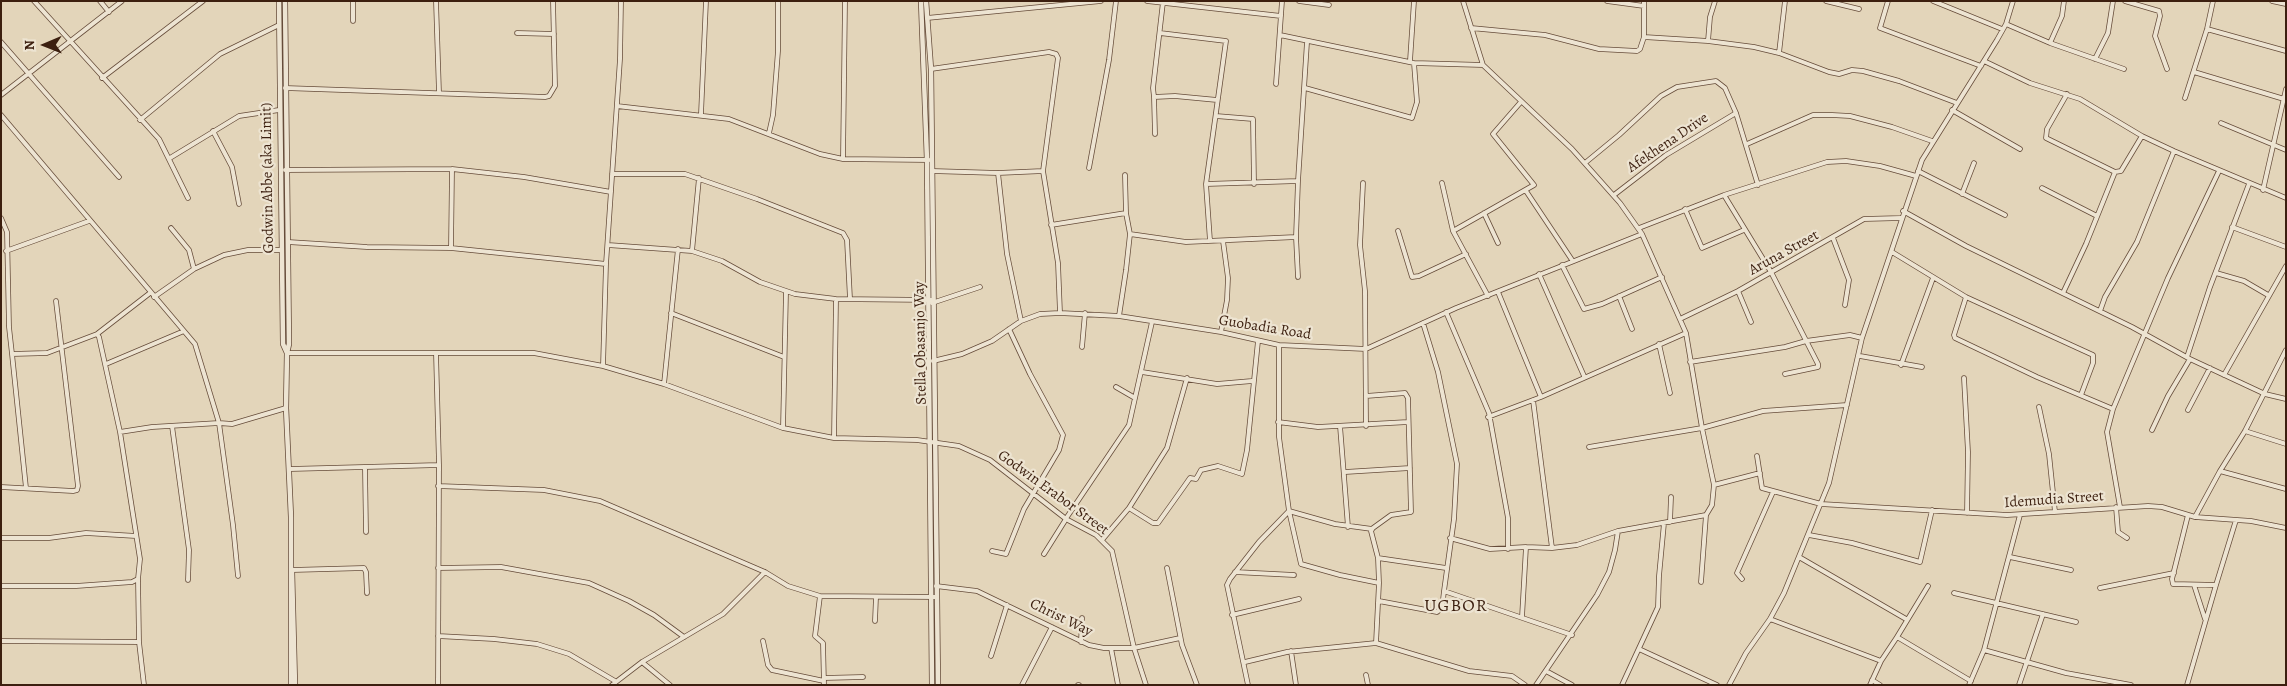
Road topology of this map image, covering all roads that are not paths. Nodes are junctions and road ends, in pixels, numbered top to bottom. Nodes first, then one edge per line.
1 (34, 1) edge
2 (100, 1) edge
3 (122, 1) edge
4 (203, 1) edge
5 (279, 1) edge
6 (284, 1) edge
7 (354, 1) edge
8 (436, 1) edge
9 (553, 1) edge
10 (621, 1) edge
11 (706, 1) edge
12 (778, 1) edge
13 (846, 1) edge
14 (921, 1) edge
15 (926, 1) edge
16 (1100, 1) edge
17 (1116, 1) edge
18 (1149, 1) edge
19 (1282, 1) edge
20 (1299, 1) edge
21 (1414, 1) edge
22 (1464, 1) edge
23 (1607, 1) edge
24 (1715, 1) edge
25 (1785, 1) edge
26 (1826, 1) edge
27 (1888, 1) edge
28 (1933, 1) edge
29 (2013, 1) edge
30 (2064, 1) edge
31 (2112, 1) edge
32 (2125, 1) edge
33 (2213, 1) edge
34 (2272, 1) edge
35 (1163, 2) edge
36 (1644, 4) edge
37 (2286, 4) edge
38 (1329, 5) dead end
39 (1859, 9) dead end
40 (109, 12) junction
41 (1281, 16) junction
42 (927, 18) junction
43 (353, 21) dead end
44 (2006, 24) junction
45 (279, 25) junction
46 (1471, 28) junction
47 (2002, 29) junction
48 (2207, 29) junction
49 (925, 32) junction
50 (517, 33) dead end
51 (1160, 33) junction
52 (554, 34) junction
53 (1280, 36) junction
54 (1644, 37) junction
55 (1708, 40) junction
56 (1, 42) edge
57 (1307, 42) junction
58 (70, 43) junction
59 (2050, 43) junction
60 (2286, 51) edge
61 (1779, 53) junction
62 (2095, 60) junction
63 (1984, 61) junction
64 (1412, 62) junction
65 (1483, 65) junction
66 (1980, 66) junction
67 (931, 69) junction
68 (2124, 69) dead end
69 (2167, 69) dead end
70 (2194, 72) junction
71 (30, 75) junction
72 (102, 78) junction
73 (1276, 84) dead end
74 (285, 88) junction
75 (1305, 88) junction
76 (2286, 89) edge
77 (439, 93) junction
78 (2067, 94) junction
79 (1, 95) edge
80 (1154, 97) junction
81 (2185, 98) dead end
82 (2284, 99) junction
83 (1218, 100) junction
84 (1520, 103) junction
85 (1957, 103) junction
86 (617, 106) junction
87 (279, 110) junction
88 (1952, 110) junction
89 (1736, 113) junction
90 (701, 114) junction
91 (1, 115) edge
92 (1216, 116) junction
93 (140, 120) junction
94 (2221, 123) dead end
95 (214, 131) junction
96 (769, 132) junction
97 (1155, 134) dead end
98 (2142, 136) junction
99 (1932, 141) junction
100 (1746, 144) junction
101 (2274, 145) junction
102 (2020, 148) dead end
103 (2286, 150) edge
104 (2174, 151) junction
105 (170, 158) junction
106 (843, 158) junction
107 (930, 160) junction
108 (1584, 163) junction
109 (1974, 163) dead end
110 (1089, 168) dead end
111 (452, 169) junction
112 (280, 170) junction
113 (287, 170) junction
114 (1043, 171) junction
115 (1918, 171) junction
116 (2219, 171) junction
117 (932, 172) junction
118 (2115, 172) junction
119 (998, 173) junction
120 (612, 174) junction
121 (1126, 175) dead end
122 (1916, 176) junction
123 (119, 177) dead end
124 (699, 178) junction
125 (1298, 181) junction
126 (1363, 183) dead end
127 (1442, 183) dead end
128 (1206, 184) junction
129 (1254, 184) junction
130 (2249, 184) junction
131 (1758, 185) junction
132 (2042, 188) dead end
133 (2263, 190) junction
134 (1526, 191) junction
135 (611, 192) junction
136 (1962, 194) junction
137 (1614, 195) junction
138 (1724, 195) junction
139 (188, 198) dead end
140 (2286, 198) edge
141 (239, 204) dead end
142 (1685, 209) junction
143 (1903, 211) junction
144 (1126, 213) junction
145 (1484, 213) junction
146 (2005, 215) dead end
147 (2097, 216) junction
148 (1, 218) edge
149 (1901, 218) junction
150 (89, 221) junction
151 (1051, 225) junction
152 (2232, 227) junction
153 (171, 228) dead end
154 (1639, 228) junction
155 (1744, 230) junction
156 (1398, 231) dead end
157 (1453, 232) junction
158 (1130, 234) junction
159 (1642, 234) junction
160 (1296, 237) junction
161 (1833, 238) junction
162 (1210, 241) junction
163 (1223, 241) junction
164 (4, 242) edge
165 (288, 242) junction
166 (1498, 242) dead end
167 (608, 245) junction
168 (2286, 247) edge
169 (451, 248) junction
170 (678, 249) junction
171 (282, 250) junction
172 (6, 251) junction
173 (692, 251) junction
174 (1892, 252) junction
175 (1466, 254) junction
176 (1572, 260) junction
177 (606, 264) junction
178 (1562, 264) junction
179 (2286, 266) edge
180 (194, 269) junction
181 (1771, 272) junction
182 (2216, 273) junction
183 (1539, 274) junction
184 (1298, 277) dead end
185 (1662, 277) junction
186 (1934, 278) junction
187 (980, 287) dead end
188 (1738, 291) junction
189 (786, 292) junction
190 (1498, 292) junction
191 (150, 293) junction
192 (2063, 293) junction
193 (2268, 295) junction
194 (1488, 296) junction
195 (1618, 296) junction
196 (154, 297) junction
197 (1966, 297) junction
198 (836, 299) junction
199 (850, 299) junction
200 (56, 301) dead end
201 (931, 301) junction
202 (1845, 305) dead end
203 (2100, 311) junction
204 (1446, 312) junction
205 (671, 313) junction
206 (1060, 313) junction
207 (1085, 313) junction
208 (1119, 316) junction
209 (1680, 319) junction
210 (1021, 321) junction
211 (1152, 322) junction
212 (1751, 322) dead end
213 (1422, 323) junction
214 (1009, 329) junction
215 (1632, 329) dead end
216 (184, 331) junction
217 (1220, 332) junction
218 (1686, 332) junction
219 (97, 334) junction
220 (2146, 335) junction
221 (1862, 338) junction
222 (1258, 340) junction
223 (1806, 342) junction
224 (1659, 344) junction
225 (1280, 345) junction
226 (1082, 347) dead end
227 (62, 349) junction
228 (1366, 349) junction
229 (2285, 351) edge
230 (287, 353) junction
231 (436, 353) junction
232 (12, 354) junction
233 (1860, 356) junction
234 (784, 357) junction
235 (2188, 358) junction
236 (933, 361) junction
237 (1690, 362) junction
238 (106, 364) junction
239 (1901, 365) junction
240 (603, 366) junction
241 (1922, 367) dead end
242 (2210, 368) junction
243 (1142, 372) junction
244 (931, 373) junction
245 (1785, 374) dead end
246 (2224, 375) junction
247 (1584, 376) junction
248 (1187, 378) junction
249 (1964, 378) dead end
250 (1252, 381) junction
251 (664, 384) junction
252 (1116, 387) dead end
253 (1670, 393) dead end
254 (2265, 394) junction
255 (2081, 395) junction
256 (1366, 396) junction
257 (1541, 397) junction
258 (1135, 398) junction
259 (2286, 399) edge
260 (1533, 400) junction
261 (1847, 405) junction
262 (2039, 407) dead end
263 (286, 408) junction
264 (2112, 409) junction
265 (2188, 410) dead end
266 (1488, 417) junction
267 (1278, 422) junction
268 (1408, 422) junction
269 (219, 423) junction
270 (172, 426) junction
271 (1340, 426) junction
272 (1366, 426) junction
273 (783, 428) junction
274 (1702, 428) junction
275 (2152, 430) dead end
276 (2245, 431) junction
277 (120, 432) junction
278 (834, 438) junction
279 (932, 441) junction
280 (2286, 444) edge
281 (1589, 447) dead end
282 (1757, 456) dead end
283 (438, 465) junction
284 (365, 468) junction
285 (1410, 468) junction
286 (290, 469) junction
287 (2220, 471) junction
288 (1345, 472) junction
289 (1760, 474) junction
290 (1714, 484) junction
291 (438, 486) junction
292 (1, 487) edge
293 (26, 488) junction
294 (2286, 489) edge
295 (1773, 492) junction
296 (1032, 493) junction
297 (1671, 497) dead end
298 (1821, 504) junction
299 (2118, 507) junction
300 (1128, 508) junction
301 (1932, 510) junction
302 (1289, 511) junction
303 (1967, 512) junction
304 (2055, 512) junction
305 (1706, 515) junction
306 (2020, 515) junction
307 (2188, 515) junction
308 (2195, 517) junction
309 (1067, 518) junction
310 (2236, 520) junction
311 (1670, 522) junction
312 (1664, 523) junction
313 (1348, 527) junction
314 (2286, 528) edge
315 (1372, 529) junction
316 (1618, 531) junction
317 (366, 532) dead end
318 (1809, 534) junction
319 (136, 536) junction
320 (1, 538) edge
321 (1450, 538) junction
322 (2127, 538) dead end
323 (1102, 540) junction
324 (1526, 547) junction
325 (1552, 548) junction
326 (1508, 549) junction
327 (992, 551) dead end
328 (1044, 554) dead end
329 (290, 555) junction
330 (1799, 557) junction
331 (2010, 557) junction
332 (1378, 558) junction
333 (438, 568) junction
334 (1167, 568) dead end
335 (1446, 568) junction
336 (292, 570) junction
337 (2071, 570) dead end
338 (765, 572) junction
339 (1235, 572) junction
340 (2174, 573) junction
341 (1294, 575) dead end
342 (238, 576) dead end
343 (138, 579) junction
344 (1742, 579) dead end
345 (188, 580) dead end
346 (1701, 582) dead end
347 (1379, 583) junction
348 (2194, 585) junction
349 (2216, 585) junction
350 (1, 586) edge
351 (936, 586) junction
352 (1928, 586) dead end
353 (2100, 588) dead end
354 (1444, 591) junction
355 (367, 593) dead end
356 (1954, 593) dead end
357 (820, 596) junction
358 (876, 596) junction
359 (933, 597) junction
360 (1299, 599) dead end
361 (1379, 601) junction
362 (1998, 604) junction
363 (1008, 605) junction
364 (2043, 614) junction
365 (1232, 615) junction
366 (1522, 617) junction
367 (1082, 618) dead end
368 (1770, 619) junction
369 (1906, 619) junction
370 (2205, 619) junction
371 (874, 621) dead end
372 (2076, 622) dead end
373 (1052, 627) junction
374 (1572, 635) junction
375 (438, 636) junction
376 (684, 637) junction
377 (1897, 637) junction
378 (1180, 638) junction
379 (1, 641) edge
380 (763, 641) dead end
381 (139, 642) junction
382 (1081, 642) junction
383 (1376, 643) junction
384 (1111, 648) junction
385 (1134, 648) junction
386 (1639, 648) junction
387 (1984, 650) junction
388 (1291, 651) junction
389 (991, 656) dead end
390 (1882, 660) junction
391 (642, 662) junction
392 (1245, 662) junction
393 (2028, 662) junction
394 (1546, 671) junction
395 (1366, 675) dead end
396 (864, 677) dead end
397 (824, 681) edge
398 (1871, 682) edge
399 (614, 683) edge
400 (1970, 683) edge
401 (2115, 683) edge
402 (144, 685) edge
403 (291, 685) edge
404 (295, 685) edge
405 (438, 685) edge
406 (670, 685) edge
407 (932, 685) edge
408 (938, 685) edge
409 (1022, 685) edge
410 (1118, 685) edge
411 (1146, 685) edge
412 (1197, 685) edge
413 (1248, 685) edge
414 (1296, 685) edge
415 (1368, 685) edge
416 (1525, 685) edge
417 (1536, 685) edge
418 (1572, 685) edge
419 (1622, 685) edge
420 (1717, 685) edge
421 (1730, 685) edge
422 (1880, 685) edge
423 (2019, 685) edge
424 (2131, 685) edge
425 (2187, 685) edge

1 - 58 street
2 - 40 street
3 - 40 street
4 - 72 street
5 - 45 street, Godwin Abbe (aka Limit)
6 - 74 street, Godwin Abbe (aka Limit)
7 - 43 street
8 - 77 street
9 - 52 street
10 - 86 street
11 - 90 street
12 - 96 street
13 - 106 street
14 - 49 street
15 - 42 street, Stella Obasanjo Way
16 - 42 street
17 - 110 street
18 - 35 street
19 - 41 street
20 - 38 street
21 - 64 street
22 - 46 street
23 - 36 street
24 - 55 street
25 - 61 street
26 - 39 street
27 - 66 street
28 - 47 street
29 - 44 street
30 - 59 street
31 - 62 street
32 - 69 street
33 - 48 street
34 - 37 street
35 - 41 street
35 - 51 street
36 - 54 street
40 - 58 street
41 - 53 street
42 - 49 street, Stella Obasanjo Way
44 - 47 street
44 - 59 street
45 - 87 street, Godwin Abbe (aka Limit)
45 - 93 street
46 - 54 street
46 - 65 street
47 - 63 street
48 - 60 street
48 - 70 street
49 - 67 street, Stella Obasanjo Way
49 - 107 street
50 - 52 street
51 - 80 street
51 - 83 street
52 - 77 street
53 - 57 street
53 - 73 street
54 - 55 street
55 - 61 street
56 - 71 street
57 - 64 street
57 - 75 street
58 - 71 street
58 - 72 street
59 - 62 street
61 - 85 street
62 - 68 street
63 - 66 street
63 - 78 street
64 - 65 street
64 - 75 street
65 - 84 street
66 - 85 street
67 - 107 street, Stella Obasanjo Way
67 - 114 street
70 - 81 street
70 - 82 street
71 - 79 street
71 - 123 street
72 - 93 street
74 - 77 street
74 - 113 street, Godwin Abbe (aka Limit)
75 - 125 street
76 - 82 street
78 - 98 street
78 - 118 street
80 - 83 street
80 - 97 street
82 - 101 street
83 - 92 street
84 - 108 street
84 - 134 street
85 - 88 street
86 - 90 street
86 - 120 street
87 - 95 street
87 - 112 street, Godwin Abbe (aka Limit)
88 - 99 street
88 - 102 street
89 - 100 street
89 - 108 street
89 - 137 street, Afekhena Drive
90 - 96 street
91 - 150 street
92 - 128 street
92 - 129 street
93 - 105 street
94 - 101 street
95 - 105 street
95 - 141 street
96 - 106 street
98 - 104 street
98 - 118 street
99 - 100 street
99 - 115 street
100 - 131 street
101 - 103 street
101 - 133 street
104 - 116 street
104 - 203 street
105 - 139 street
106 - 107 street
107 - 117 street, Stella Obasanjo Way
107 - 201 street
108 - 137 street
109 - 136 street
111 - 113 street
111 - 135 street
111 - 169 street
112 - 113 street
112 - 171 street, Godwin Abbe (aka Limit)
113 - 165 street, Godwin Abbe (aka Limit)
114 - 119 street
114 - 151 street
115 - 122 street
115 - 136 street
116 - 130 street
116 - 220 street
117 - 119 street
117 - 201 street, Stella Obasanjo Way
118 - 147 street
119 - 210 street
120 - 124 street
120 - 135 street
121 - 144 street
122 - 131 street
122 - 143 street
124 - 173 street
124 - 199 street
125 - 129 street
125 - 160 street
126 - 228 street
127 - 157 street
128 - 129 street
128 - 162 street
130 - 133 street
130 - 152 street
131 - 138 street
132 - 147 street
133 - 140 street
134 - 145 street
134 - 176 street
135 - 167 street
136 - 146 street
137 - 154 street
138 - 142 street
138 - 155 street
142 - 154 street
142 - 155 street
143 - 149 street
143 - 192 street
144 - 151 street
144 - 158 street
145 - 157 street
145 - 166 street
147 - 192 street
148 - 164 street
149 - 161 street, Aruna Street
149 - 174 street
150 - 172 street
150 - 191 street
151 - 206 street
152 - 168 street
152 - 182 street
153 - 180 street
154 - 159 street
155 - 181 street
156 - 175 street
157 - 175 street
158 - 162 street
158 - 208 street
159 - 176 street, Guobadia Road
159 - 185 street
160 - 163 street
160 - 184 street
161 - 181 street, Aruna Street
161 - 202 street
162 - 163 street
163 - 217 street
164 - 172 street
165 - 169 street
165 - 230 street, Godwin Abbe (aka Limit)
167 - 170 street
167 - 177 street
169 - 177 street
170 - 173 street
170 - 205 street
171 - 180 street
171 - 230 street, Godwin Abbe (aka Limit)
172 - 232 street
173 - 189 street
174 - 186 street
174 - 221 street
175 - 194 street
176 - 178 street, Guobadia Road
177 - 240 street
178 - 183 street, Guobadia Road
178 - 195 street
179 - 193 street
180 - 196 street
181 - 188 street, Aruna Street
181 - 223 street
182 - 193 street
182 - 235 street
183 - 190 street, Guobadia Road
183 - 247 street
185 - 195 street
185 - 209 street
186 - 197 street
186 - 239 street
187 - 201 street
188 - 209 street, Aruna Street
188 - 212 street
189 - 198 street
189 - 234 street
190 - 194 street, Guobadia Road
190 - 257 street
191 - 196 street
191 - 219 street
192 - 203 street
193 - 246 street
194 - 204 street, Guobadia Road
195 - 215 street
196 - 216 street
197 - 255 street
197 - 255 street
198 - 199 street
198 - 278 street
199 - 201 street
200 - 227 street
201 - 236 street, Stella Obasanjo Way
201 - 244 street
203 - 220 street
204 - 213 street, Guobadia Road
204 - 266 street
205 - 234 street
205 - 251 street
206 - 207 street, Guobadia Road
206 - 210 street, Guobadia Road
207 - 208 street, Guobadia Road
207 - 226 street
208 - 211 street, Guobadia Road
209 - 218 street
210 - 214 street, Guobadia Road
211 - 217 street, Guobadia Road
211 - 243 street
213 - 228 street, Guobadia Road
213 - 321 street
214 - 236 street, Guobadia Road
214 - 296 street
216 - 238 street
216 - 269 street
217 - 222 street, Guobadia Road
218 - 224 street
218 - 237 street
219 - 227 street
219 - 238 street
220 - 235 street
220 - 264 street
221 - 223 street
221 - 233 street
222 - 225 street, Guobadia Road
222 - 250 street
223 - 237 street
223 - 245 street
224 - 247 street
224 - 253 street
225 - 228 street, Guobadia Road
225 - 267 street
227 - 232 street
227 - 293 street
228 - 256 street
229 - 254 street
230 - 231 street, Godwin Erabor Street
230 - 263 street, Godwin Abbe (aka Limit)
231 - 240 street, Godwin Erabor Street
231 - 283 street
232 - 293 street
233 - 239 street
233 - 261 street
234 - 273 street
235 - 242 street
235 - 275 street
236 - 244 street, Stella Obasanjo Way
237 - 274 street
238 - 277 street
239 - 241 street
240 - 251 street, Godwin Erabor Street
242 - 246 street
242 - 265 street
243 - 248 street
243 - 258 street
244 - 279 street, Stella Obasanjo Way
246 - 254 street
247 - 257 street
248 - 250 street
248 - 300 street
249 - 303 street
250 - 300 street
251 - 273 street, Godwin Erabor Street
252 - 258 street
254 - 259 street
254 - 276 street
255 - 264 street
256 - 268 street
256 - 272 street
257 - 260 street
258 - 309 street
260 - 266 street
260 - 325 street
261 - 274 street
261 - 298 street
262 - 304 street
263 - 269 street
263 - 286 street, Godwin Abbe (aka Limit)
264 - 299 street
266 - 326 street
267 - 271 street
267 - 302 street
268 - 272 street
268 - 285 street
269 - 270 street
269 - 342 street
270 - 277 street
270 - 345 street
271 - 272 street
271 - 288 street
273 - 278 street, Godwin Erabor Street
274 - 281 street
274 - 290 street
276 - 280 street
276 - 287 street
277 - 319 street
278 - 279 street, Godwin Erabor Street
279 - 296 street, Godwin Erabor Street
279 - 351 street, Stella Obasanjo Way
279 - 359 street
282 - 289 street
283 - 284 street
283 - 291 street
284 - 286 street
284 - 317 street
285 - 288 street
285 - 315 street
286 - 329 street, Godwin Abbe (aka Limit)
287 - 294 street
287 - 308 street
288 - 313 street
289 - 290 street
289 - 295 street
290 - 305 street
291 - 333 street
291 - 338 street
292 - 293 street
295 - 298 street, Idemudia Street
295 - 344 street
296 - 309 street, Godwin Erabor Street
296 - 327 street
297 - 311 street
298 - 301 street, Idemudia Street
298 - 318 street
299 - 304 street, Idemudia Street
299 - 307 street, Idemudia Street
299 - 322 street
300 - 323 street
301 - 303 street, Idemudia Street
301 - 318 street
302 - 313 street
302 - 339 street
302 - 347 street
303 - 306 street, Idemudia Street
304 - 306 street, Idemudia Street
305 - 311 street
305 - 346 street
306 - 331 street
307 - 308 street, Idemudia Street
307 - 340 street
308 - 310 street, Idemudia Street
309 - 323 street, Godwin Erabor Street
309 - 328 street
310 - 314 street, Idemudia Street
310 - 349 street
311 - 312 street
312 - 316 street
312 - 386 street
313 - 315 street
315 - 332 street
316 - 325 street
316 - 374 street
318 - 330 street
319 - 320 street
319 - 343 street
321 - 326 street
321 - 335 street
323 - 385 street, Godwin Erabor Street
324 - 325 street
324 - 326 street
324 - 366 street
329 - 336 street, Godwin Abbe (aka Limit)
329 - 403 street, Godwin Abbe (aka Limit)
330 - 368 street
330 - 369 street
331 - 337 street
331 - 362 street
332 - 335 street
332 - 347 street
333 - 375 street
333 - 376 street
334 - 378 street
335 - 354 street
336 - 355 street
336 - 404 street, Godwin Abbe (aka Limit)
338 - 357 street
338 - 376 street
339 - 341 street
339 - 365 street
340 - 348 street
340 - 353 street
343 - 350 street
343 - 381 street
347 - 361 street
348 - 349 street
348 - 370 street
349 - 370 street
351 - 359 street, Stella Obasanjo Way
351 - 363 street, Christ Way
352 - 369 street
354 - 361 street
354 - 366 street
356 - 362 street
357 - 358 street
357 - 397 street
358 - 359 street
358 - 371 street
359 - 407 street
359 - 408 street, Stella Obasanjo Way
360 - 365 street
361 - 383 street
362 - 364 street
362 - 387 street
363 - 373 street, Christ Way
363 - 389 street
364 - 372 street
364 - 393 street
365 - 392 street
366 - 374 street
367 - 382 street
368 - 390 street
368 - 421 street
369 - 377 street
370 - 425 street
373 - 382 street, Christ Way
373 - 409 street
374 - 394 street
375 - 399 street
375 - 405 street
376 - 391 street
377 - 390 street
377 - 400 street
378 - 385 street, Christ Way
378 - 412 street
379 - 381 street
380 - 397 street
381 - 402 street
382 - 384 street, Christ Way
383 - 388 street
383 - 416 street
384 - 385 street, Christ Way
384 - 410 street
385 - 411 street, Godwin Erabor Street
386 - 419 street
386 - 420 street
387 - 393 street
387 - 400 street
388 - 392 street
388 - 414 street
390 - 398 street
391 - 399 street
391 - 406 street
392 - 413 street
393 - 401 street
393 - 423 street
394 - 417 street
394 - 418 street
395 - 415 street
396 - 397 street
398 - 422 street
401 - 424 street

